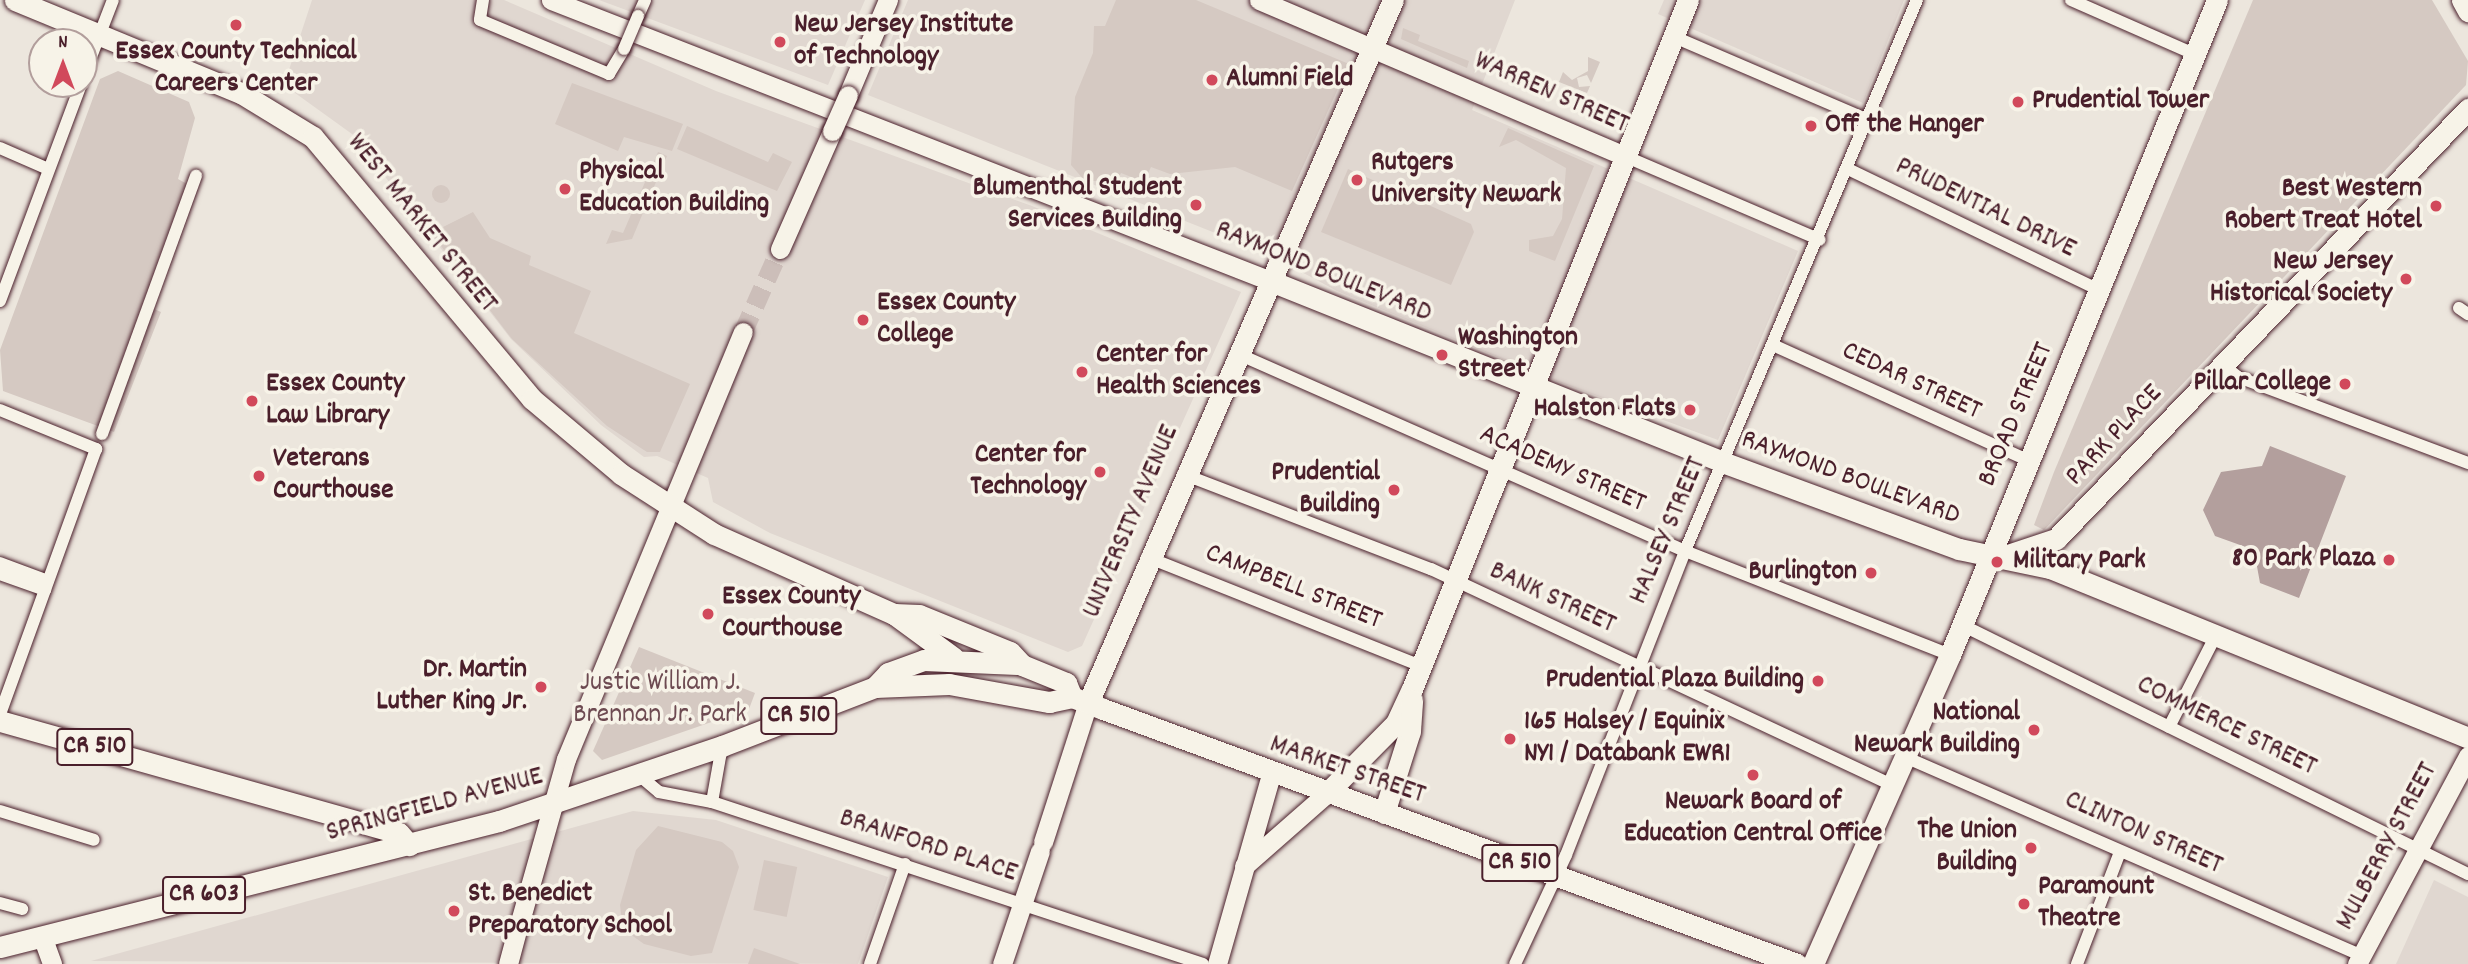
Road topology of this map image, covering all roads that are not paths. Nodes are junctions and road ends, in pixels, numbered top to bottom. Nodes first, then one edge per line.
1 (15, 0) edge
2 (113, 0) edge
3 (483, 0) edge
4 (551, 0) edge
5 (645, 0) edge
6 (888, 0) edge
7 (1259, 0) edge
8 (1393, 0) edge
9 (1688, 0) edge
10 (1917, 0) edge
11 (2071, 0) edge
12 (2217, 0) edge
13 (2462, 0) edge
14 (2468, 10) edge
15 (99, 36) junction
16 (1672, 36) junction
17 (1374, 48) junction
18 (2194, 54) junction
19 (75, 98) edge
20 (2468, 109) edge
21 (1870, 121) junction
22 (0, 148) edge
23 (1622, 155) junction
24 (48, 169) junction
25 (1850, 170) junction
26 (196, 176) dead end
27 (1820, 240) junction
28 (780, 249) tunnel mouth
29 (1273, 282) junction
30 (2099, 290) junction
31 (0, 302) edge
32 (743, 332) tunnel mouth
33 (1775, 346) junction
34 (1236, 354) junction
35 (2223, 365) junction
36 (1531, 388) junction
37 (0, 410) edge
38 (102, 434) dead end
39 (2028, 460) junction
40 (1725, 463) junction
41 (2468, 463) edge
42 (1499, 469) junction
43 (1183, 474) junction
44 (669, 507) junction
45 (1685, 551) junction
46 (1147, 556) junction
47 (1989, 557) junction
48 (0, 563) edge
49 (0, 574) edge
50 (1454, 580) junction
51 (47, 586) junction
52 (894, 614) junction
53 (1962, 625) junction
54 (2215, 637) junction
55 (1950, 655) junction
56 (953, 657) junction
57 (1022, 664) junction
58 (1421, 666) junction
59 (1640, 667) junction
60 (875, 687) junction
61 (1412, 689) junction
62 (1021, 692) junction
63 (1080, 700) junction
64 (0, 714) edge
65 (0, 721) edge
66 (2169, 727) junction
67 (2468, 737) edge
68 (722, 746) junction
69 (2468, 756) edge
70 (1905, 757) junction
71 (1270, 775) junction
72 (640, 776) junction
73 (1892, 785) junction
74 (1326, 793) junction
75 (712, 802) junction
76 (550, 805) junction
77 (0, 811) edge
78 (1384, 813) junction
79 (94, 840) dead end
80 (409, 845) junction
81 (2419, 850) junction
82 (2120, 852) junction
83 (905, 864) junction
84 (1244, 866) junction
85 (2468, 874) edge
86 (1556, 876) junction
87 (1022, 903) junction
88 (0, 904) edge
89 (22, 909) dead end
90 (42, 936) junction
91 (0, 947) edge
92 (2359, 960) edge
93 (52, 964) edge
94 (508, 964) edge
95 (870, 964) edge
96 (1002, 964) edge
97 (1203, 964) edge
98 (1217, 964) edge
99 (1515, 964) edge
100 (1797, 964) edge
101 (1813, 964) edge
102 (2077, 964) edge

1 - 15 main road, WEST MARKET STREET
2 - 15 street
3 - 5 street, bridge
4 - 29 street, RAYMOND BOULEVARD
6 - 28 street, bridge
7 - 17 street, WARREN STREET
8 - 17 main road, UNIVERSITY AVENUE
9 - 16 main road
10 - 21 street, HALSEY STREET
11 - 18 street
12 - 18 main road, BROAD STREET
13 - 14 main road
15 - 44 main road, WEST MARKET STREET
16 - 21 street
16 - 23 main road
17 - 23 street, WARREN STREET
17 - 29 main road, UNIVERSITY AVENUE
18 - 30 main road, BROAD STREET
19 - 24 street
20 - 35 main road, PARK PLACE
21 - 25 street, HALSEY STREET
22 - 24 street
23 - 27 street, WARREN STREET
23 - 36 main road
24 - 31 street
25 - 27 street, HALSEY STREET
25 - 30 street, PRUDENTIAL DRIVE
26 - 38 street
27 - 33 street, HALSEY STREET
29 - 34 main road, UNIVERSITY AVENUE
29 - 36 main road, RAYMOND BOULEVARD
30 - 39 main road, BROAD STREET
32 - 44 street
33 - 39 street, CEDAR STREET
33 - 40 street, HALSEY STREET
34 - 42 street, ACADEMY STREET
34 - 43 main road, UNIVERSITY AVENUE
35 - 41 street
35 - 47 main road, PARK PLACE
36 - 40 main road, RAYMOND BOULEVARD
36 - 42 main road
37 - 51 street
39 - 47 main road, BROAD STREET
40 - 45 street, HALSEY STREET
40 - 47 main road, RAYMOND BOULEVARD
42 - 45 street, ACADEMY STREET
42 - 50 main road
43 - 46 main road, UNIVERSITY AVENUE
43 - 50 street, BANK STREET
44 - 52 main road, MARKET STREET
44 - 76 street
45 - 55 street, ACADEMY STREET
45 - 59 street, HALSEY STREET
46 - 58 street, CAMPBELL STREET
46 - 63 main road, UNIVERSITY AVENUE
47 - 53 main road, BROAD STREET
47 - 54 main road, RAYMOND BOULEVARD
48 - 51 street
49 - 51 street
50 - 58 main road
50 - 59 street, BANK STREET
51 - 64 street
52 - 56 main road, MARKET STREET
52 - 57 main road, MARKET STREET
53 - 55 main road, BROAD STREET
53 - 66 street, COMMERCE STREET
54 - 66 street
54 - 67 main road, RAYMOND BOULEVARD
55 - 70 main road, BROAD STREET
56 - 57 main road
56 - 60 main road, SPRINGFIELD AVENUE / CR 510
56 - 62 main road, MARKET STREET
57 - 63 main road, MARKET STREET
58 - 61 main road
59 - 73 street, BANK STREET
59 - 86 street, HALSEY STREET
60 - 62 main road, SPRINGFIELD AVENUE / CR 510
60 - 68 main road, SPRINGFIELD AVENUE / CR 510
61 - 74 main road
61 - 78 main road
62 - 63 main road, SPRINGFIELD AVENUE / CR 510
63 - 71 main road, MARKET STREET / CR 510
63 - 87 street, UNIVERSITY AVENUE
65 - 80 main road, CR 510
66 - 81 street, COMMERCE STREET
68 - 72 main road, SPRINGFIELD AVENUE / CR 510
68 - 75 street
69 - 81 street, MULBERRY STREET
70 - 73 main road, BROAD STREET
70 - 82 street, CLINTON STREET
71 - 74 main road, MARKET STREET / CR 510
71 - 84 street
72 - 75 street, BRANFORD PLACE
72 - 76 main road, SPRINGFIELD AVENUE / CR 510
73 - 101 main road, BROAD STREET
74 - 78 main road, MARKET STREET / CR 510
74 - 84 street
75 - 83 street, BRANFORD PLACE
76 - 80 main road, SPRINGFIELD AVENUE / CR 510
76 - 94 street
77 - 79 street
78 - 86 main road, MARKET STREET / CR 510
80 - 90 main road, SPRINGFIELD AVENUE / CR 603
81 - 85 street, COMMERCE STREET
81 - 92 street, MULBERRY STREET
82 - 92 street, CLINTON STREET
82 - 102 street
83 - 87 street, BRANFORD PLACE
83 - 95 street
84 - 98 street
86 - 99 street, HALSEY STREET
86 - 100 main road, MARKET STREET / CR 510
87 - 96 street, UNIVERSITY AVENUE
87 - 97 street, BRANFORD PLACE
88 - 89 street
90 - 91 main road, SPRINGFIELD AVENUE / CR 603
90 - 93 street

